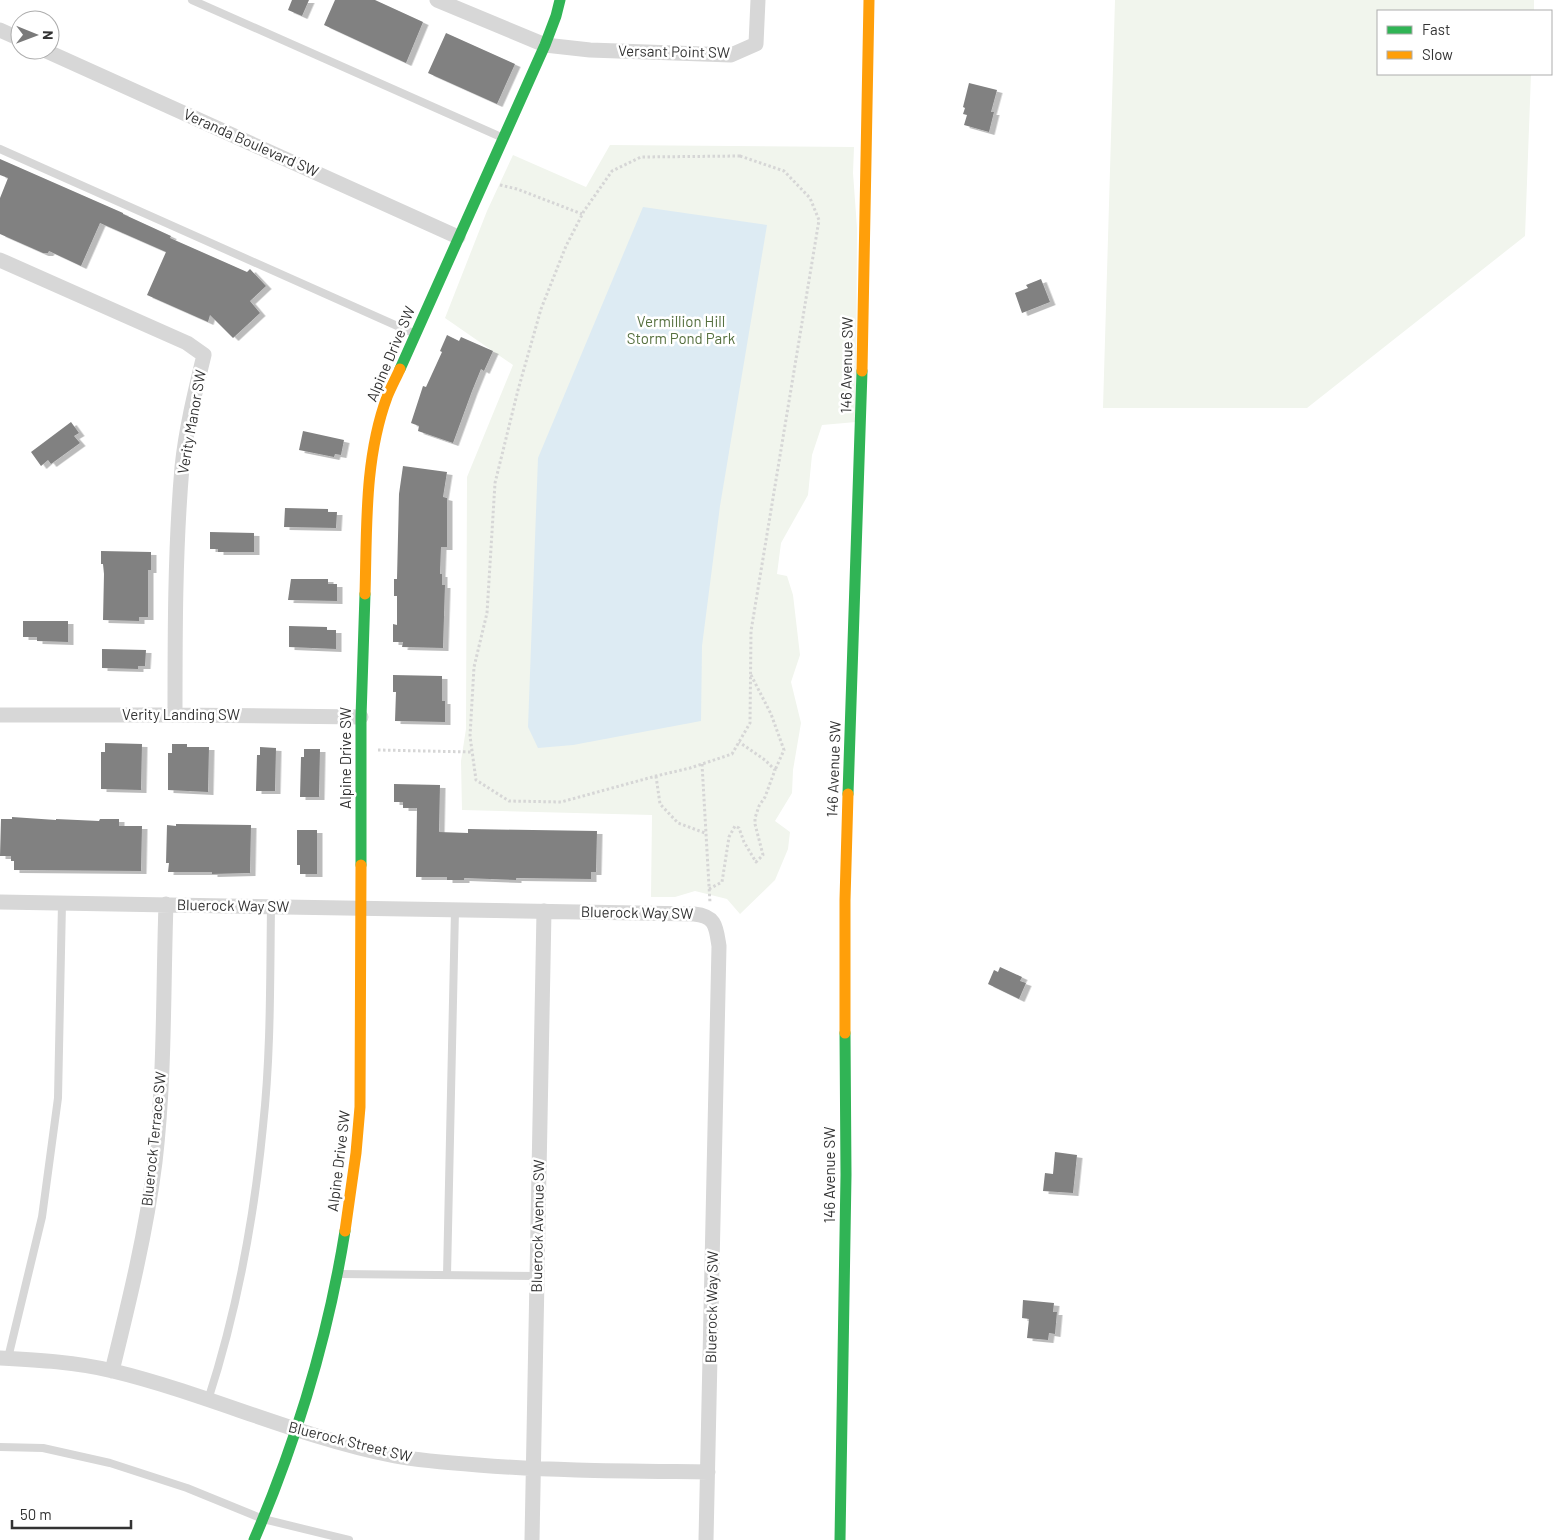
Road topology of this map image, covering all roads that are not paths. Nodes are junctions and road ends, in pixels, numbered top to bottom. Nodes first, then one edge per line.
1 (192, 0) edge
2 (436, 0) edge
3 (560, 0) edge
4 (758, 0) edge
5 (869, 0) edge
6 (545, 45) junction
7 (60, 57) edge
8 (503, 138) junction
9 (0, 149) edge
10 (458, 237) junction
11 (0, 260) edge
12 (415, 334) junction
13 (0, 715) edge
14 (175, 715) junction
15 (361, 717) junction
16 (0, 902) edge
17 (62, 903) junction
18 (166, 904) junction
19 (271, 906) junction
20 (360, 908) junction
21 (454, 910) junction
22 (544, 911) junction
23 (338, 1274) junction
24 (447, 1275) junction
25 (537, 1276) junction
26 (4, 1358) edge
27 (112, 1371) junction
28 (208, 1400) junction
29 (296, 1430) junction
30 (0, 1447) edge
31 (534, 1469) junction
32 (708, 1472) junction
33 (264, 1519) junction
34 (254, 1540) edge
35 (349, 1540) edge
36 (532, 1540) edge
37 (706, 1540) edge
38 (840, 1540) edge

1 - 8 lane
2 - 6 street
3 - 6 street, Alpine Drive SW
4 - 6 street, Versant Point SW
5 - 38 street, 146 Avenue SW
6 - 8 street, Alpine Drive SW
7 - 10 street, Veranda Boulevard SW
8 - 10 street, Alpine Drive SW
9 - 12 lane
10 - 12 street, Alpine Drive SW
11 - 14 street, Verity Manor SW
12 - 15 street, Alpine Drive SW
13 - 14 street, Verity Landing SW
14 - 15 street, Verity Landing SW
15 - 20 street, Alpine Drive SW
16 - 17 street, Bluerock Way SW
17 - 18 street, Bluerock Way SW
17 - 26 lane
18 - 19 street, Bluerock Way SW
18 - 27 street, Bluerock Terrace SW
19 - 20 street, Bluerock Way SW
19 - 28 lane
20 - 21 street, Bluerock Way SW
20 - 23 street, Alpine Drive SW
21 - 22 street, Bluerock Way SW
21 - 24 lane
22 - 25 street, Bluerock Avenue SW
22 - 32 street, Bluerock Way SW
23 - 24 lane
23 - 29 street, Alpine Drive SW
24 - 25 lane
25 - 31 street, Bluerock Avenue SW
26 - 27 street, Bluerock Street SW
27 - 28 street, Bluerock Street SW
28 - 29 street, Bluerock Street SW
29 - 31 street, Bluerock Street SW
29 - 33 street, Alpine Drive SW
30 - 33 lane
31 - 32 street, Bluerock Street SW
31 - 36 street, Bluerock Avenue SW
32 - 37 street, Bluerock Way SW
33 - 34 street, Alpine Drive SW
33 - 35 lane

